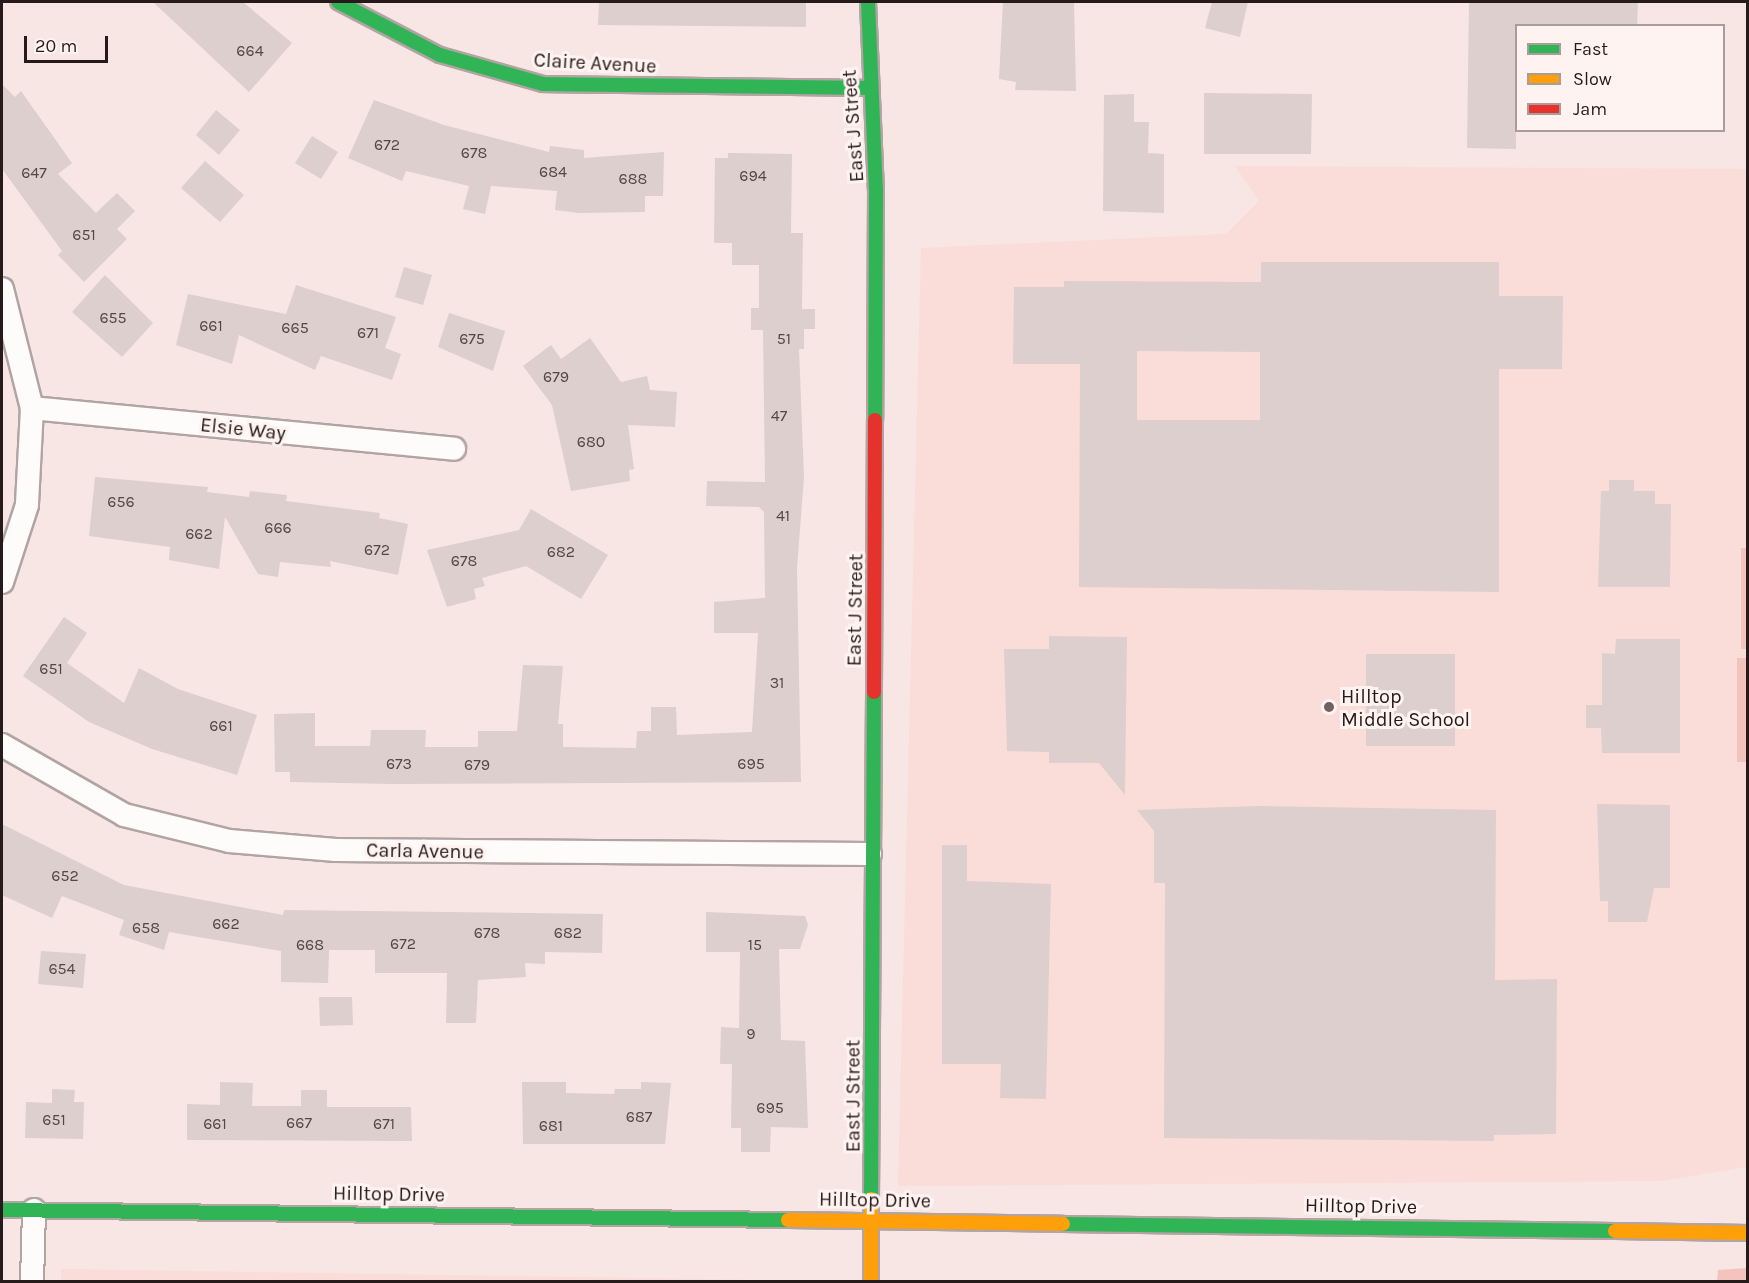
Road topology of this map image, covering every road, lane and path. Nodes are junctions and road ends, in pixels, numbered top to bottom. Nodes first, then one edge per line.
1 (338, 2) edge
2 (868, 2) edge
3 (868, 88) junction
4 (2, 289) edge
5 (32, 408) junction
6 (454, 449) dead end
7 (2, 582) edge
8 (2, 745) edge
9 (870, 854) junction
10 (2, 1210) edge
11 (34, 1210) junction
12 (871, 1219) junction
13 (1748, 1233) edge
14 (32, 1281) edge
15 (871, 1281) edge

1 - 3 street, Claire Avenue
2 - 3 street, East J Street
3 - 9 street, East J Street
4 - 5 street
5 - 6 street, Elsie Way
5 - 7 street
8 - 9 street, Carla Avenue
9 - 12 street, East J Street
10 - 11 street, Hilltop Drive
11 - 12 street, Hilltop Drive
11 - 14 street
12 - 13 street, Hilltop Drive
12 - 15 street, East J Street

